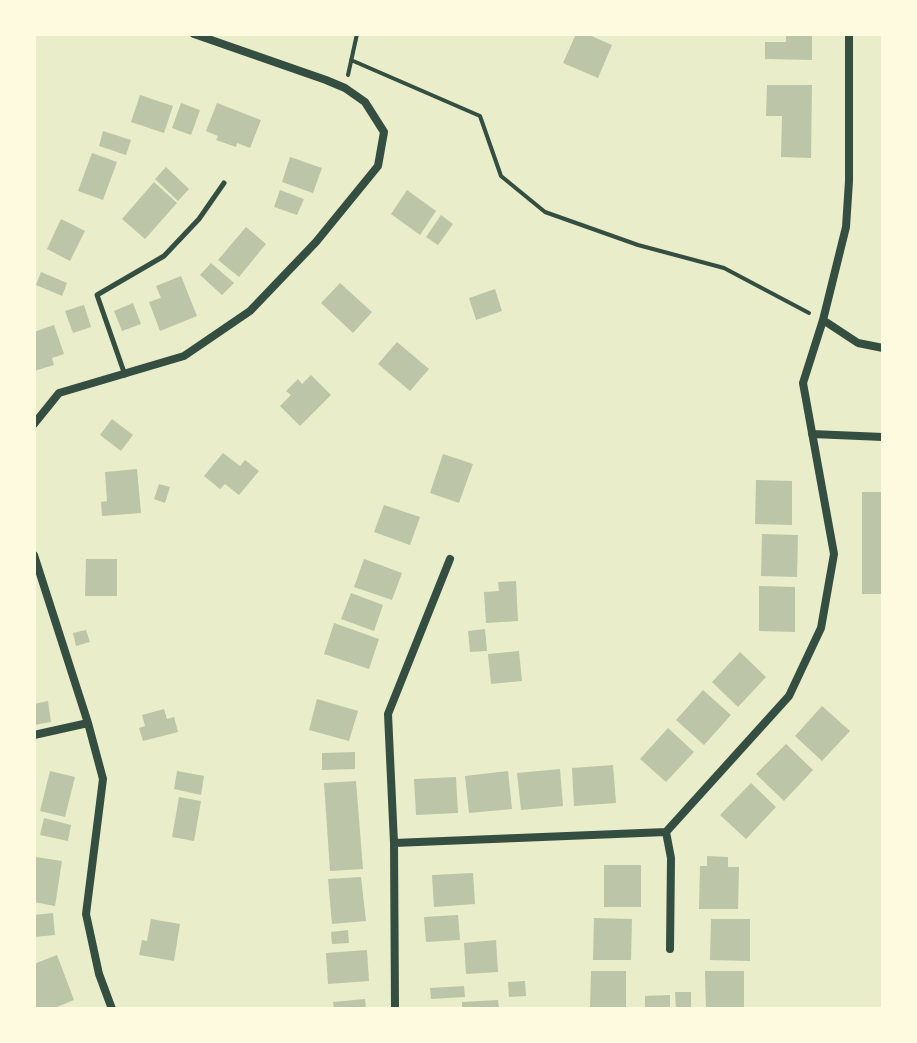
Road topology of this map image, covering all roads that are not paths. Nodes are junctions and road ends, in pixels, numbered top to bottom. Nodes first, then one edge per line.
1 (194, 34) edge
2 (849, 34) edge
3 (224, 183) dead end
4 (823, 320) junction
5 (883, 348) edge
6 (125, 375) junction
7 (34, 424) edge
8 (812, 434) junction
9 (883, 437) edge
10 (34, 555) edge
11 (450, 559) dead end
12 (88, 723) junction
13 (34, 735) edge
14 (666, 832) junction
15 (394, 843) junction
16 (670, 949) dead end
17 (112, 1009) edge
18 (395, 1009) edge

1 - 6 street
2 - 4 street
3 - 6 lane
4 - 5 street
4 - 8 street
6 - 7 street
8 - 9 street
8 - 14 street
10 - 12 street
11 - 15 street
12 - 13 street
12 - 17 street
14 - 15 street
14 - 16 street
15 - 18 street

